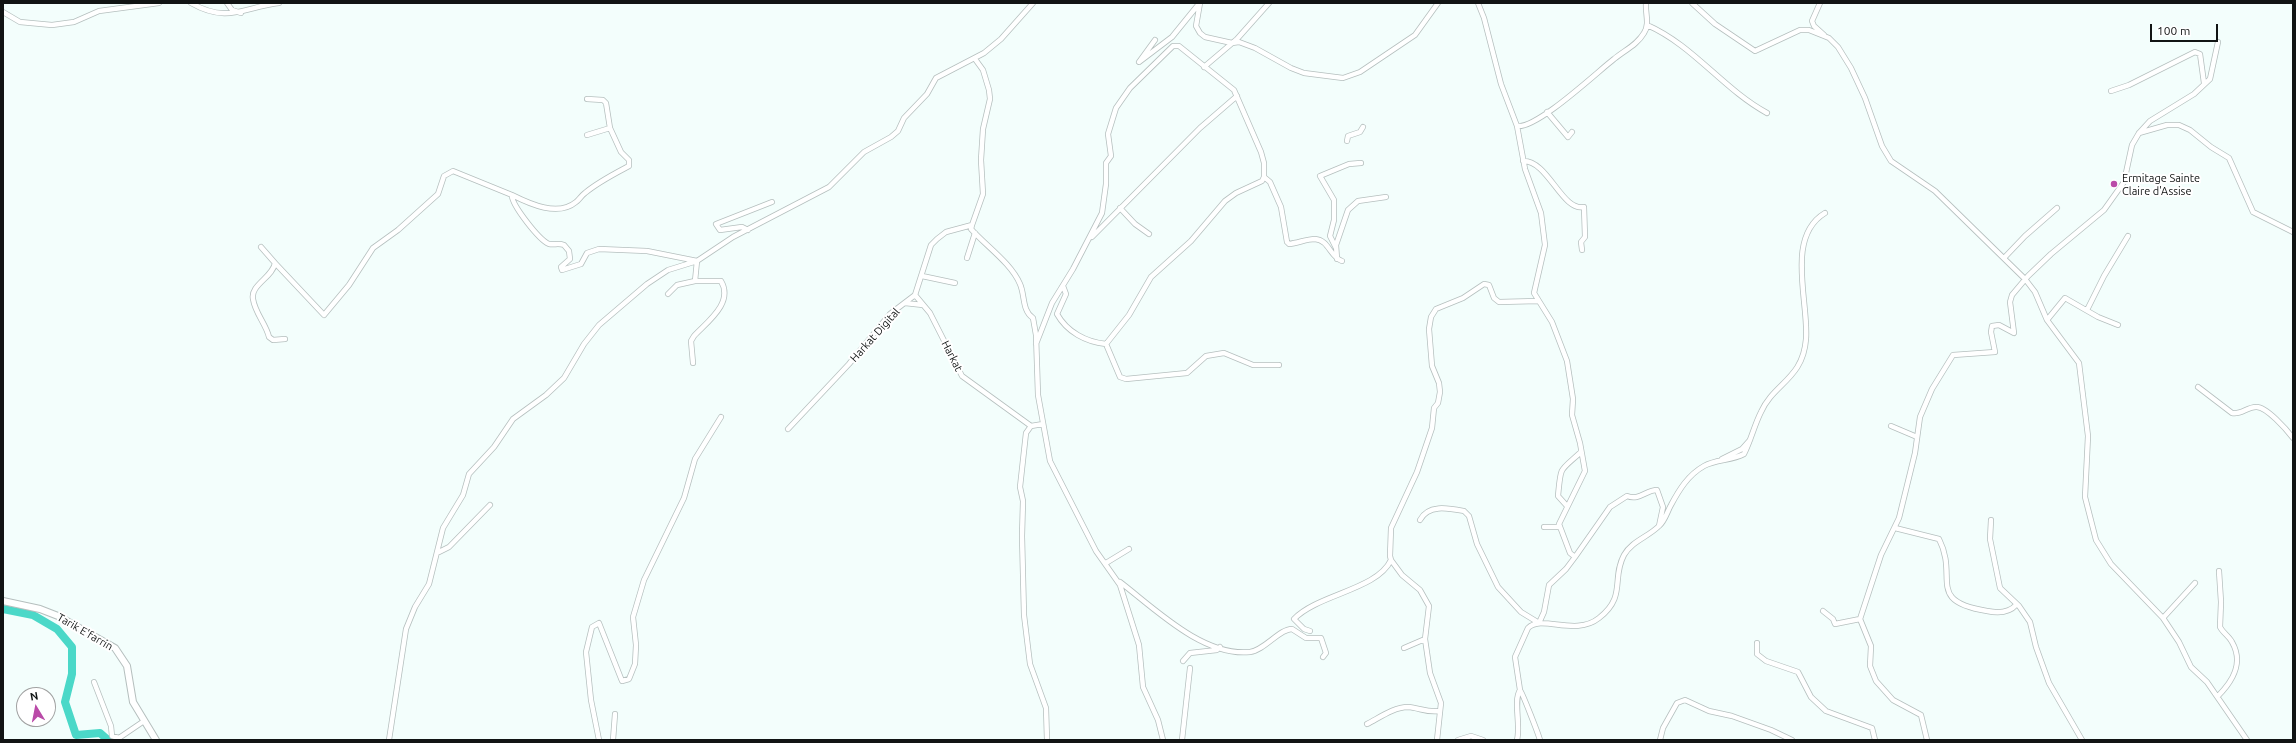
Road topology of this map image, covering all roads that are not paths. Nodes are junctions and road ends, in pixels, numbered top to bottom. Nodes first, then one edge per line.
1 (159, 3) edge
2 (191, 3) edge
3 (227, 3) edge
4 (279, 3) edge
5 (1033, 3) edge
6 (1200, 3) edge
7 (1268, 3) edge
8 (1438, 3) edge
9 (1478, 3) edge
10 (1646, 3) edge
11 (1692, 3) edge
12 (1820, 3) edge
13 (3, 12) edge
14 (241, 13) junction
15 (1647, 25) junction
16 (1826, 36) junction
17 (1155, 40) dead end
18 (2218, 42) dead end
19 (1232, 43) junction
20 (975, 59) junction
21 (1204, 67) junction
22 (2204, 83) junction
23 (2111, 91) dead end
24 (1237, 96) junction
25 (587, 99) dead end
26 (1547, 112) junction
27 (1767, 113) dead end
28 (1518, 126) junction
29 (1363, 127) dead end
30 (610, 128) junction
31 (1572, 132) dead end
32 (2139, 133) junction
33 (587, 135) dead end
34 (1347, 141) dead end
35 (1523, 161) junction
36 (1361, 163) dead end
37 (1264, 177) junction
38 (512, 195) junction
39 (1386, 197) dead end
40 (772, 202) dead end
41 (1120, 208) junction
42 (2057, 208) dead end
43 (1825, 213) dead end
44 (972, 225) junction
45 (748, 230) junction
46 (2293, 232) edge
47 (975, 233) junction
48 (1149, 234) dead end
49 (2128, 236) dead end
50 (1090, 239) junction
51 (260, 247) dead end
52 (1336, 248) junction
53 (1582, 250) dead end
54 (967, 258) dead end
55 (2004, 258) junction
56 (697, 261) junction
57 (275, 263) junction
58 (922, 276) junction
59 (2025, 279) junction
60 (695, 281) junction
61 (955, 283) dead end
62 (1063, 286) junction
63 (668, 294) dead end
64 (915, 295) junction
65 (1538, 301) junction
66 (905, 303) junction
67 (923, 305) junction
68 (2087, 310) junction
69 (2047, 320) junction
70 (2118, 325) dead end
71 (285, 339) dead end
72 (1106, 344) junction
73 (1036, 346) junction
74 (693, 362) dead end
75 (1279, 366) dead end
76 (2198, 387) dead end
77 (721, 417) dead end
78 (1043, 424) junction
79 (1031, 426) junction
80 (1891, 426) dead end
81 (788, 429) dead end
82 (1917, 437) junction
83 (2293, 438) edge
84 (1581, 452) junction
85 (490, 505) dead end
86 (1567, 506) junction
87 (1420, 520) dead end
88 (1991, 520) dead end
89 (1544, 527) dead end
90 (1559, 527) junction
91 (1658, 527) junction
92 (1895, 528) junction
93 (1129, 549) dead end
94 (439, 552) junction
95 (1574, 557) junction
96 (1392, 560) junction
97 (1106, 563) junction
98 (2219, 571) dead end
99 (1118, 581) junction
100 (2194, 583) dead end
101 (3, 601) edge
102 (2016, 604) junction
103 (1823, 611) dead end
104 (2162, 618) junction
105 (1860, 619) junction
106 (1539, 623) junction
107 (1310, 631) dead end
108 (1425, 639) junction
109 (1757, 643) dead end
110 (1220, 647) junction
111 (1404, 648) dead end
112 (1323, 658) dead end
113 (1183, 661) dead end
114 (1190, 668) dead end
115 (94, 682) dead end
116 (1520, 690) junction
117 (2218, 696) junction
118 (1440, 711) junction
119 (614, 714) dead end
120 (144, 721) junction
121 (1367, 724) dead end
122 (155, 740) edge
123 (389, 740) edge
124 (598, 740) edge
125 (613, 740) edge
126 (1047, 740) edge
127 (1163, 740) edge
128 (1182, 740) edge
129 (1437, 740) edge
130 (1458, 740) edge
131 (1483, 740) edge
132 (1517, 740) edge
133 (1540, 740) edge
134 (1660, 740) edge
135 (1792, 740) edge
136 (1876, 740) edge
137 (1926, 740) edge
138 (2082, 740) edge
139 (2247, 740) edge

1 - 13 street
2 - 14 street
3 - 14 street
4 - 14 street
5 - 20 street
6 - 17 street
6 - 19 street
7 - 19 street
8 - 19 street
9 - 28 street
10 - 15 street
11 - 16 street
12 - 16 street
15 - 26 street
15 - 27 street
16 - 55 street
18 - 22 street
19 - 21 street
20 - 44 street
20 - 45 street
21 - 24 street
21 - 50 street
22 - 23 street
22 - 32 street
24 - 37 street
24 - 41 street
25 - 30 street
26 - 28 street
26 - 31 street
28 - 35 street
29 - 34 street
30 - 33 street
30 - 38 street
32 - 46 street
32 - 59 street
35 - 53 street
35 - 65 street
36 - 52 street
37 - 52 street
37 - 72 street
38 - 56 street
38 - 57 street
39 - 52 street
40 - 45 street
41 - 48 street
41 - 50 street
42 - 55 street
43 - 91 street
44 - 47 street
44 - 58 street
45 - 56 street
47 - 54 street
47 - 73 street
49 - 68 street
50 - 62 street
51 - 57 street
55 - 59 street
56 - 60 street
56 - 94 street
57 - 71 street
58 - 61 street
58 - 64 street
59 - 69 street
59 - 82 street
60 - 63 street
60 - 74 street
62 - 72 street
62 - 73 street
64 - 66 street, Harkat Digital
64 - 67 street, Harkat
65 - 84 street
65 - 96 street
66 - 67 street
66 - 81 street, Harkat Digital
67 - 79 street, Harkat
68 - 69 street
68 - 70 street
69 - 104 street
72 - 75 street
73 - 78 street
76 - 83 street
77 - 124 street
78 - 79 street
78 - 97 street
79 - 126 street
80 - 82 street
82 - 92 street
84 - 86 street
84 - 86 street
85 - 94 street
86 - 90 street
87 - 106 street
88 - 102 street
89 - 90 street
90 - 95 street
91 - 95 street
91 - 106 street
92 - 102 street
92 - 105 street
93 - 97 street
94 - 123 street
95 - 106 street
96 - 107 street
96 - 108 street
97 - 99 street
98 - 117 street
99 - 110 street
99 - 127 street
100 - 104 street
101 - 120 street, Tarik E'farrin
102 - 138 street
103 - 105 street
104 - 117 street
105 - 137 street
106 - 116 street
108 - 111 street
108 - 118 street
109 - 136 street
110 - 112 street
110 - 113 street
114 - 128 street
115 - 120 street
116 - 132 street
116 - 133 street
117 - 139 street
118 - 121 street
118 - 129 street
119 - 125 street
120 - 122 street, Tarik E'farrin
130 - 131 street
134 - 135 street

